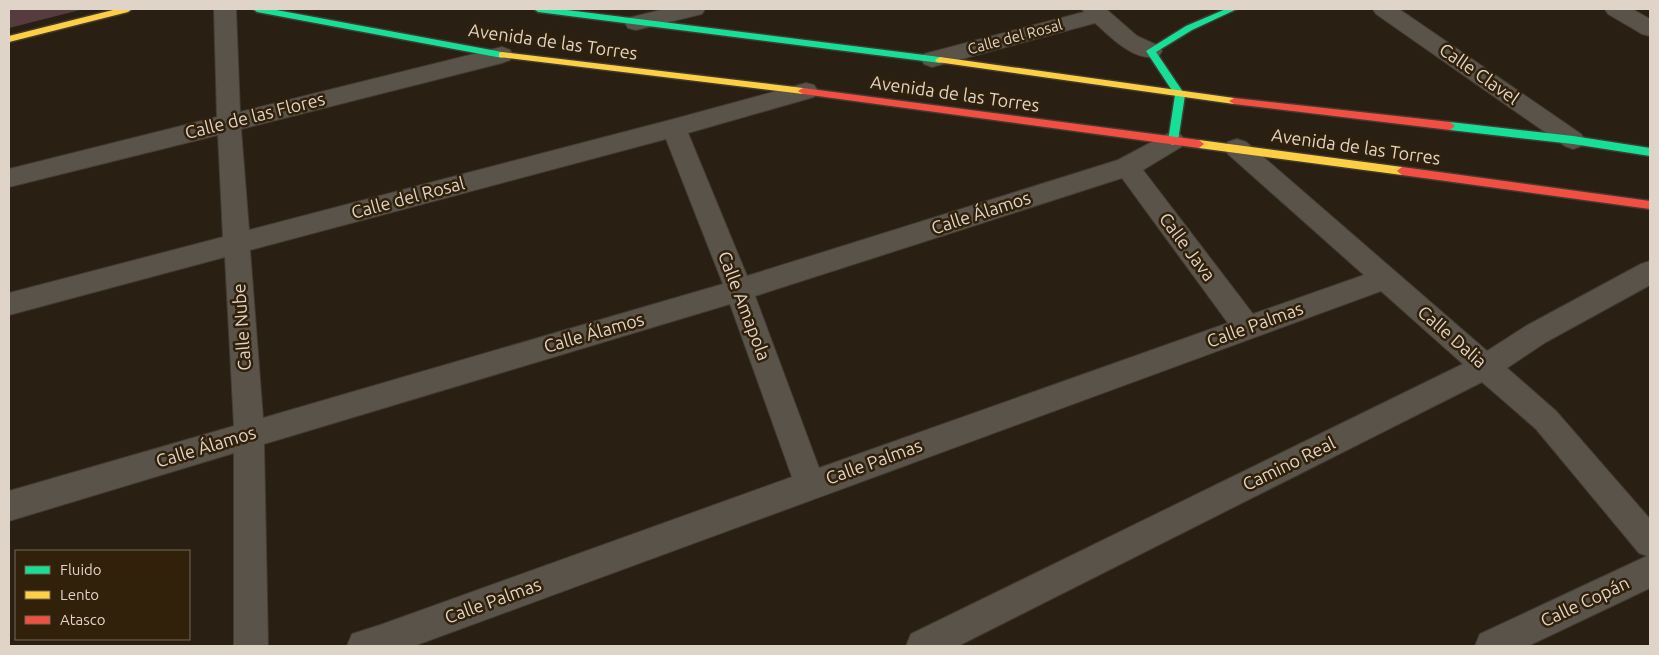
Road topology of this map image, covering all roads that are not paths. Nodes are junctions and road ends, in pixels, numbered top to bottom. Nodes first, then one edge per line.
1 (128, 9) edge
2 (225, 9) edge
3 (256, 9) edge
4 (538, 9) edge
5 (694, 9) edge
6 (1233, 9) edge
7 (1384, 9) edge
8 (1616, 9) edge
9 (1096, 12) edge
10 (636, 23) junction
11 (1650, 29) edge
12 (9, 39) edge
13 (1151, 51) junction
14 (502, 55) junction
15 (932, 59) junction
16 (806, 91) junction
17 (1180, 94) junction
18 (229, 122) junction
19 (674, 128) junction
20 (1573, 140) junction
21 (1173, 142) junction
22 (1236, 148) junction
23 (1650, 152) edge
24 (1127, 166) junction
25 (9, 178) edge
26 (1650, 205) edge
27 (236, 243) junction
28 (1650, 272) edge
29 (1384, 279) junction
30 (739, 290) junction
31 (9, 304) edge
32 (1247, 328) junction
33 (1486, 366) junction
34 (249, 434) junction
35 (810, 485) junction
36 (9, 506) edge
37 (1650, 542) edge
38 (1650, 571) edge
39 (385, 645) edge
40 (251, 646) edge
41 (923, 646) edge
42 (1492, 646) edge

1 - 12 street
2 - 18 street, Calle Nube
3 - 14 street, Avenida de las Torres
4 - 10 street, Avenida de las Torres
5 - 10 street
6 - 13 street
7 - 20 street, Calle Clavel
8 - 11 street
9 - 13 street
9 - 15 street, Calle del Rosal
10 - 15 street, Avenida de las Torres
13 - 17 street
14 - 16 street, Avenida de las Torres
14 - 18 street, Calle de las Flores
15 - 17 street, Avenida de las Torres
16 - 19 street, Calle del Rosal
16 - 21 street, Avenida de las Torres
17 - 20 street, Avenida de las Torres
17 - 21 street
18 - 25 street, Calle de las Flores
18 - 27 street, Calle Nube
19 - 27 street, Calle del Rosal
19 - 30 street, Calle Amapola
20 - 23 street, Avenida de las Torres
21 - 22 street, Avenida de las Torres
21 - 24 street, Calle Álamos
22 - 26 street, Avenida de las Torres
22 - 29 street, Calle Dalia
24 - 30 street, Calle Álamos
24 - 32 street, Calle Java
27 - 31 street, Calle del Rosal
27 - 34 street, Calle Nube
28 - 33 street, Camino Real
29 - 32 street, Calle Palmas
29 - 33 street, Calle Dalia
30 - 34 street, Calle Álamos
30 - 35 street, Calle Amapola
32 - 35 street, Calle Palmas
33 - 37 street, Calle Dalia
33 - 41 street, Camino Real
34 - 36 street, Calle Álamos
34 - 40 street, Calle Nube
35 - 39 street, Calle Palmas
38 - 42 street, Calle Copán

